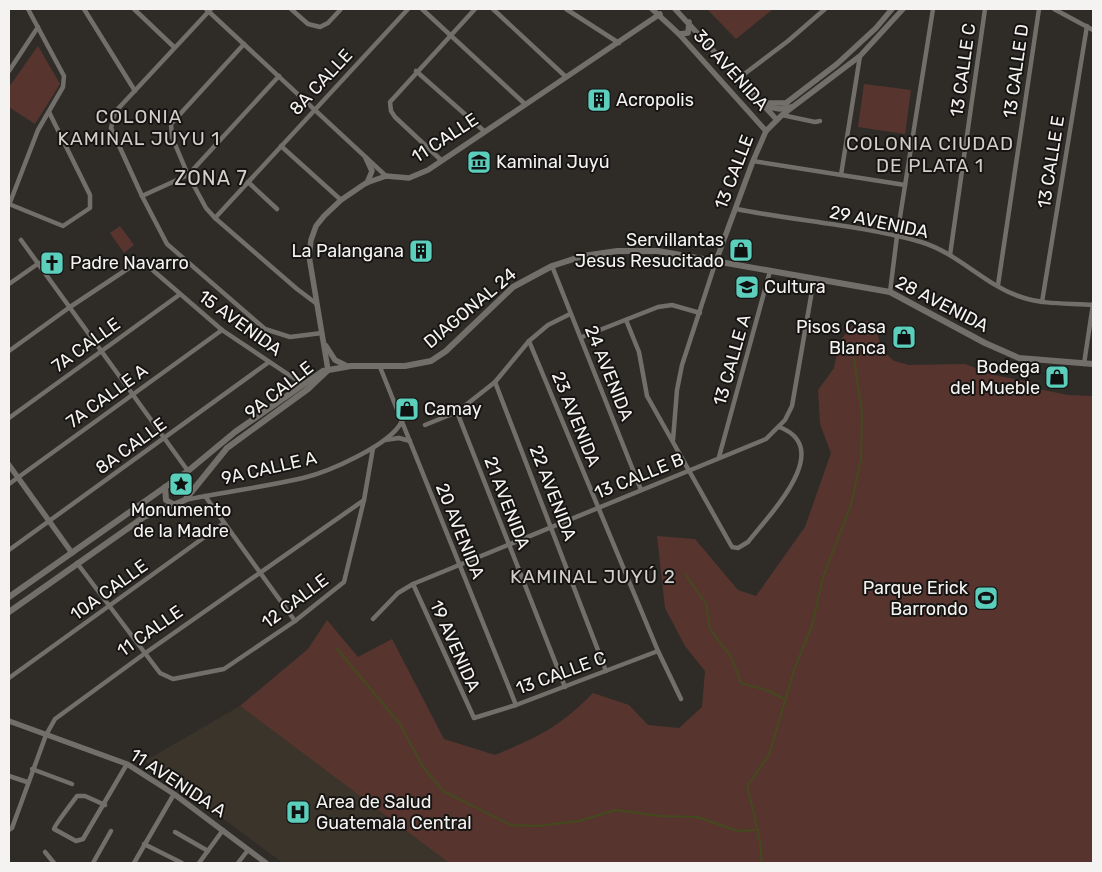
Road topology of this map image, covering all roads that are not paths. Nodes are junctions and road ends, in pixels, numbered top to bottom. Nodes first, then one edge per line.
1 (28, 9) edge
2 (84, 9) edge
3 (134, 9) edge
4 (291, 9) edge
5 (341, 9) edge
6 (408, 9) edge
7 (422, 9) edge
8 (475, 9) edge
9 (493, 9) edge
10 (566, 9) edge
11 (652, 9) edge
12 (675, 9) edge
13 (825, 9) edge
14 (892, 9) edge
15 (902, 9) edge
16 (933, 9) edge
17 (985, 9) edge
18 (1039, 9) edge
19 (1054, 9) edge
20 (208, 10) edge
21 (660, 14) junction
22 (689, 22) junction
23 (1086, 26) junction
24 (38, 27) junction
25 (1093, 30) edge
26 (450, 34) junction
27 (679, 34) junction
28 (618, 43) junction
29 (244, 44) junction
30 (174, 47) junction
31 (860, 56) junction
32 (9, 71) edge
33 (416, 71) junction
34 (279, 76) junction
35 (566, 77) junction
36 (739, 78) junction
37 (134, 91) junction
38 (525, 104) junction
39 (765, 105) junction
40 (796, 106) junction
41 (314, 109) junction
42 (49, 112) junction
43 (782, 115) junction
44 (777, 120) junction
45 (820, 121) dead end
46 (484, 131) junction
47 (766, 131) junction
48 (281, 146) junction
49 (366, 158) junction
50 (441, 160) junction
51 (752, 161) junction
52 (188, 174) junction
53 (841, 175) junction
54 (386, 176) junction
55 (248, 182) junction
56 (366, 183) junction
57 (193, 184) dead end
58 (905, 185) junction
59 (142, 196) junction
60 (341, 200) junction
61 (9, 205) edge
62 (277, 210) dead end
63 (736, 210) junction
64 (215, 218) junction
65 (896, 236) junction
66 (21, 240) dead end
67 (950, 255) junction
68 (716, 260) junction
69 (39, 263) junction
70 (552, 266) junction
71 (770, 271) junction
72 (814, 279) junction
73 (9, 284) edge
74 (998, 285) junction
75 (890, 292) junction
76 (179, 295) junction
77 (1042, 302) junction
78 (317, 304) junction
79 (1093, 305) edge
80 (70, 307) junction
81 (700, 313) junction
82 (570, 314) junction
83 (626, 320) junction
84 (222, 330) junction
85 (322, 336) junction
86 (582, 337) junction
87 (529, 341) junction
88 (102, 350) junction
89 (9, 352) edge
90 (269, 362) junction
91 (1084, 364) junction
92 (1093, 364) edge
93 (347, 366) junction
94 (380, 367) junction
95 (328, 370) junction
96 (495, 382) junction
97 (304, 385) junction
98 (133, 395) junction
99 (457, 412) junction
100 (9, 418) edge
101 (402, 422) junction
102 (425, 425) dead end
103 (779, 427) junction
104 (165, 439) junction
105 (383, 440) junction
106 (410, 441) junction
107 (673, 442) junction
108 (373, 448) junction
109 (719, 457) junction
110 (9, 465) edge
111 (188, 471) junction
112 (688, 471) junction
113 (18, 478) junction
114 (9, 484) edge
115 (164, 487) junction
116 (641, 490) junction
117 (206, 496) junction
118 (185, 500) junction
119 (364, 500) junction
120 (173, 504) junction
121 (598, 508) junction
122 (49, 521) junction
123 (224, 523) junction
124 (552, 526) junction
125 (508, 545) junction
126 (9, 550) edge
127 (72, 553) junction
128 (77, 563) junction
129 (459, 565) junction
130 (259, 573) junction
131 (413, 584) junction
132 (9, 597) edge
133 (109, 606) junction
134 (9, 612) edge
135 (373, 619) dead end
136 (295, 621) junction
137 (658, 651) junction
138 (144, 654) junction
139 (606, 671) junction
140 (9, 678) edge
141 (565, 687) junction
142 (681, 699) dead end
143 (516, 705) junction
144 (474, 718) joint
145 (9, 721) edge
146 (46, 734) junction
147 (127, 764) junction
148 (32, 769) junction
149 (9, 776) edge
150 (27, 782) junction
151 (72, 784) dead end
152 (174, 794) junction
153 (105, 805) junction
154 (9, 830) edge
155 (223, 830) junction
156 (112, 831) dead end
157 (175, 832) dead end
158 (144, 844) junction
159 (248, 850) junction
160 (208, 851) junction
161 (45, 852) dead end
162 (54, 863) edge
163 (93, 863) edge
164 (134, 863) edge
165 (182, 863) edge
166 (199, 863) edge
167 (238, 863) edge
168 (266, 863) edge

1 - 24 street
2 - 37 street
3 - 30 street
4 - 5 street
6 - 41 street, 8A CALLE
7 - 26 street
8 - 26 street
9 - 35 street
10 - 28 street
11 - 21 street, 30 AVENIDA
12 - 22 street, 30 AVENIDA
13 - 36 street
14 - 39 street
15 - 31 street, 13 CALLE
16 - 58 street
17 - 67 street, 13 CALLE C
18 - 74 street, 13 CALLE D
19 - 23 street
20 - 29 street
20 - 30 street
21 - 27 street, 30 AVENIDA
21 - 28 street, 11 CALLE
22 - 27 street
22 - 36 street, 30 AVENIDA
23 - 25 street
23 - 77 street, 13 CALLE E
24 - 32 street
24 - 42 street
26 - 33 street
26 - 38 street
27 - 47 street, 30 AVENIDA
28 - 35 street, 11 CALLE
29 - 34 street
29 - 52 street
30 - 37 street
31 - 40 street, 13 CALLE
31 - 53 street
33 - 46 street
33 - 50 street
34 - 41 street
34 - 52 street
35 - 38 street, 11 CALLE
36 - 39 street, 30 AVENIDA
37 - 59 street
38 - 46 street, 11 CALLE
39 - 40 street
39 - 44 street, 30 AVENIDA
40 - 43 street, 13 CALLE
41 - 48 street, 8A CALLE
41 - 49 street
42 - 61 street
42 - 61 street
43 - 44 street, 13 CALLE
43 - 45 street, 30 AVENIDA
44 - 47 street, 13 CALLE
46 - 50 street, 11 CALLE
47 - 51 street, 13 CALLE
48 - 55 street, 8A CALLE
48 - 60 street
49 - 54 street
49 - 56 street
50 - 54 street, 11 CALLE
51 - 53 street
51 - 63 street, 13 CALLE
52 - 59 street
53 - 58 street
54 - 56 street, 11 CALLE
55 - 62 street
55 - 64 street, 8A CALLE
56 - 60 street, 11 CALLE
57 - 64 street
58 - 65 street
59 - 85 street
60 - 78 street, 11 CALLE
63 - 65 street, 29 AVENIDA
63 - 68 street, 13 CALLE
64 - 78 street
65 - 67 street, 29 AVENIDA
65 - 75 street
66 - 69 street
67 - 74 street, 29 AVENIDA
68 - 70 main road, DIAGONAL 24
68 - 71 main road, 28 AVENIDA
68 - 81 street, 13 CALLE
69 - 73 street
69 - 80 street
70 - 82 street, 24 AVENIDA
70 - 94 main road, DIAGONAL 24
71 - 72 main road, 28 AVENIDA
71 - 109 street, 13 CALLE A
72 - 75 main road, 28 AVENIDA
72 - 103 street, 13 CALLE B
74 - 77 street, 29 AVENIDA
75 - 91 main road, 28 AVENIDA
76 - 80 street, 15 AVENIDA
76 - 84 street, 15 AVENIDA
76 - 88 street, 7A CALLE
77 - 79 street, 29 AVENIDA
78 - 85 street, 11 CALLE
79 - 91 street
80 - 88 street
80 - 89 street
81 - 83 street
81 - 107 street, 13 CALLE
82 - 86 street, 24 AVENIDA
82 - 87 street
83 - 86 street
83 - 107 street
84 - 90 street, 15 AVENIDA
84 - 98 street, 7A CALLE A
85 - 93 street, 11 CALLE
85 - 95 street, 11 CALLE
86 - 116 street, 24 AVENIDA
87 - 96 street
87 - 121 street, 23 AVENIDA
88 - 98 street
88 - 100 street, 7A CALLE
90 - 97 street, 15 AVENIDA
90 - 104 street, 8A CALLE
91 - 92 main road, 28 AVENIDA
93 - 94 main road, DIAGONAL 24
93 - 95 main road, DIAGONAL 24
94 - 101 street, 20 AVENIDA
95 - 97 main road, 9A CALLE
95 - 118 main road, 9A CALLE
96 - 99 street
96 - 124 street, 22 AVENIDA
97 - 111 main road, 9A CALLE
98 - 104 street
98 - 113 street, 7A CALLE A
99 - 102 street
99 - 125 street, 21 AVENIDA
101 - 105 street, 9A CALLE A
101 - 106 street, 20 AVENIDA
103 - 109 street, 13 CALLE B
103 - 112 street
104 - 111 street
104 - 122 street, 8A CALLE
105 - 106 street
105 - 108 street, 9A CALLE A
106 - 129 street, 20 AVENIDA
107 - 112 street
108 - 117 street, 9A CALLE A
108 - 119 street, 12 CALLE
109 - 112 street, 13 CALLE B
110 - 113 street
111 - 115 main road, 9A CALLE
112 - 116 street, 13 CALLE B
113 - 114 street, 7A CALLE A
113 - 122 street
115 - 120 main road
115 - 127 main road, 9A CALLE
116 - 121 street, 13 CALLE B
117 - 118 street, 9A CALLE A
117 - 123 street
118 - 120 main road
119 - 130 street, 11 CALLE
119 - 136 street, 12 CALLE
120 - 128 main road
121 - 124 street, 13 CALLE B
121 - 137 street, 23 AVENIDA
122 - 126 street, 8A CALLE
122 - 127 street
123 - 130 street
123 - 133 street, 10A CALLE
124 - 125 street, 13 CALLE B
124 - 139 street, 22 AVENIDA
125 - 129 street, 13 CALLE B
125 - 141 street, 21 AVENIDA
127 - 132 main road, 9A CALLE
128 - 133 street
128 - 134 main road
129 - 131 street, 13 CALLE B
129 - 143 street, 20 AVENIDA
130 - 136 street
130 - 138 street, 11 CALLE
131 - 135 street, 13 CALLE B
131 - 144 street, 19 AVENIDA
133 - 138 street
133 - 140 street, 10A CALLE
136 - 138 street, 12 CALLE
137 - 139 street, 13 CALLE C
137 - 142 street, 23 AVENIDA
138 - 146 street, 11 CALLE
139 - 141 street, 13 CALLE C
141 - 143 street, 13 CALLE C
143 - 144 street, 13 CALLE C
145 - 146 street, 11 AVENIDA A
146 - 147 street, 11 AVENIDA A
146 - 148 street, 11 CALLE
147 - 152 street, 11 AVENIDA A
147 - 153 street
148 - 150 street, 11 CALLE
148 - 151 street
149 - 150 street
150 - 154 street, 11 CALLE
152 - 155 street, 11 AVENIDA A
152 - 158 street
153 - 153 street
155 - 159 street, 11 AVENIDA A
155 - 160 street
156 - 163 street
157 - 160 street
158 - 164 street
158 - 165 street
159 - 167 street
159 - 168 street, 11 AVENIDA A
160 - 166 street
161 - 162 street

